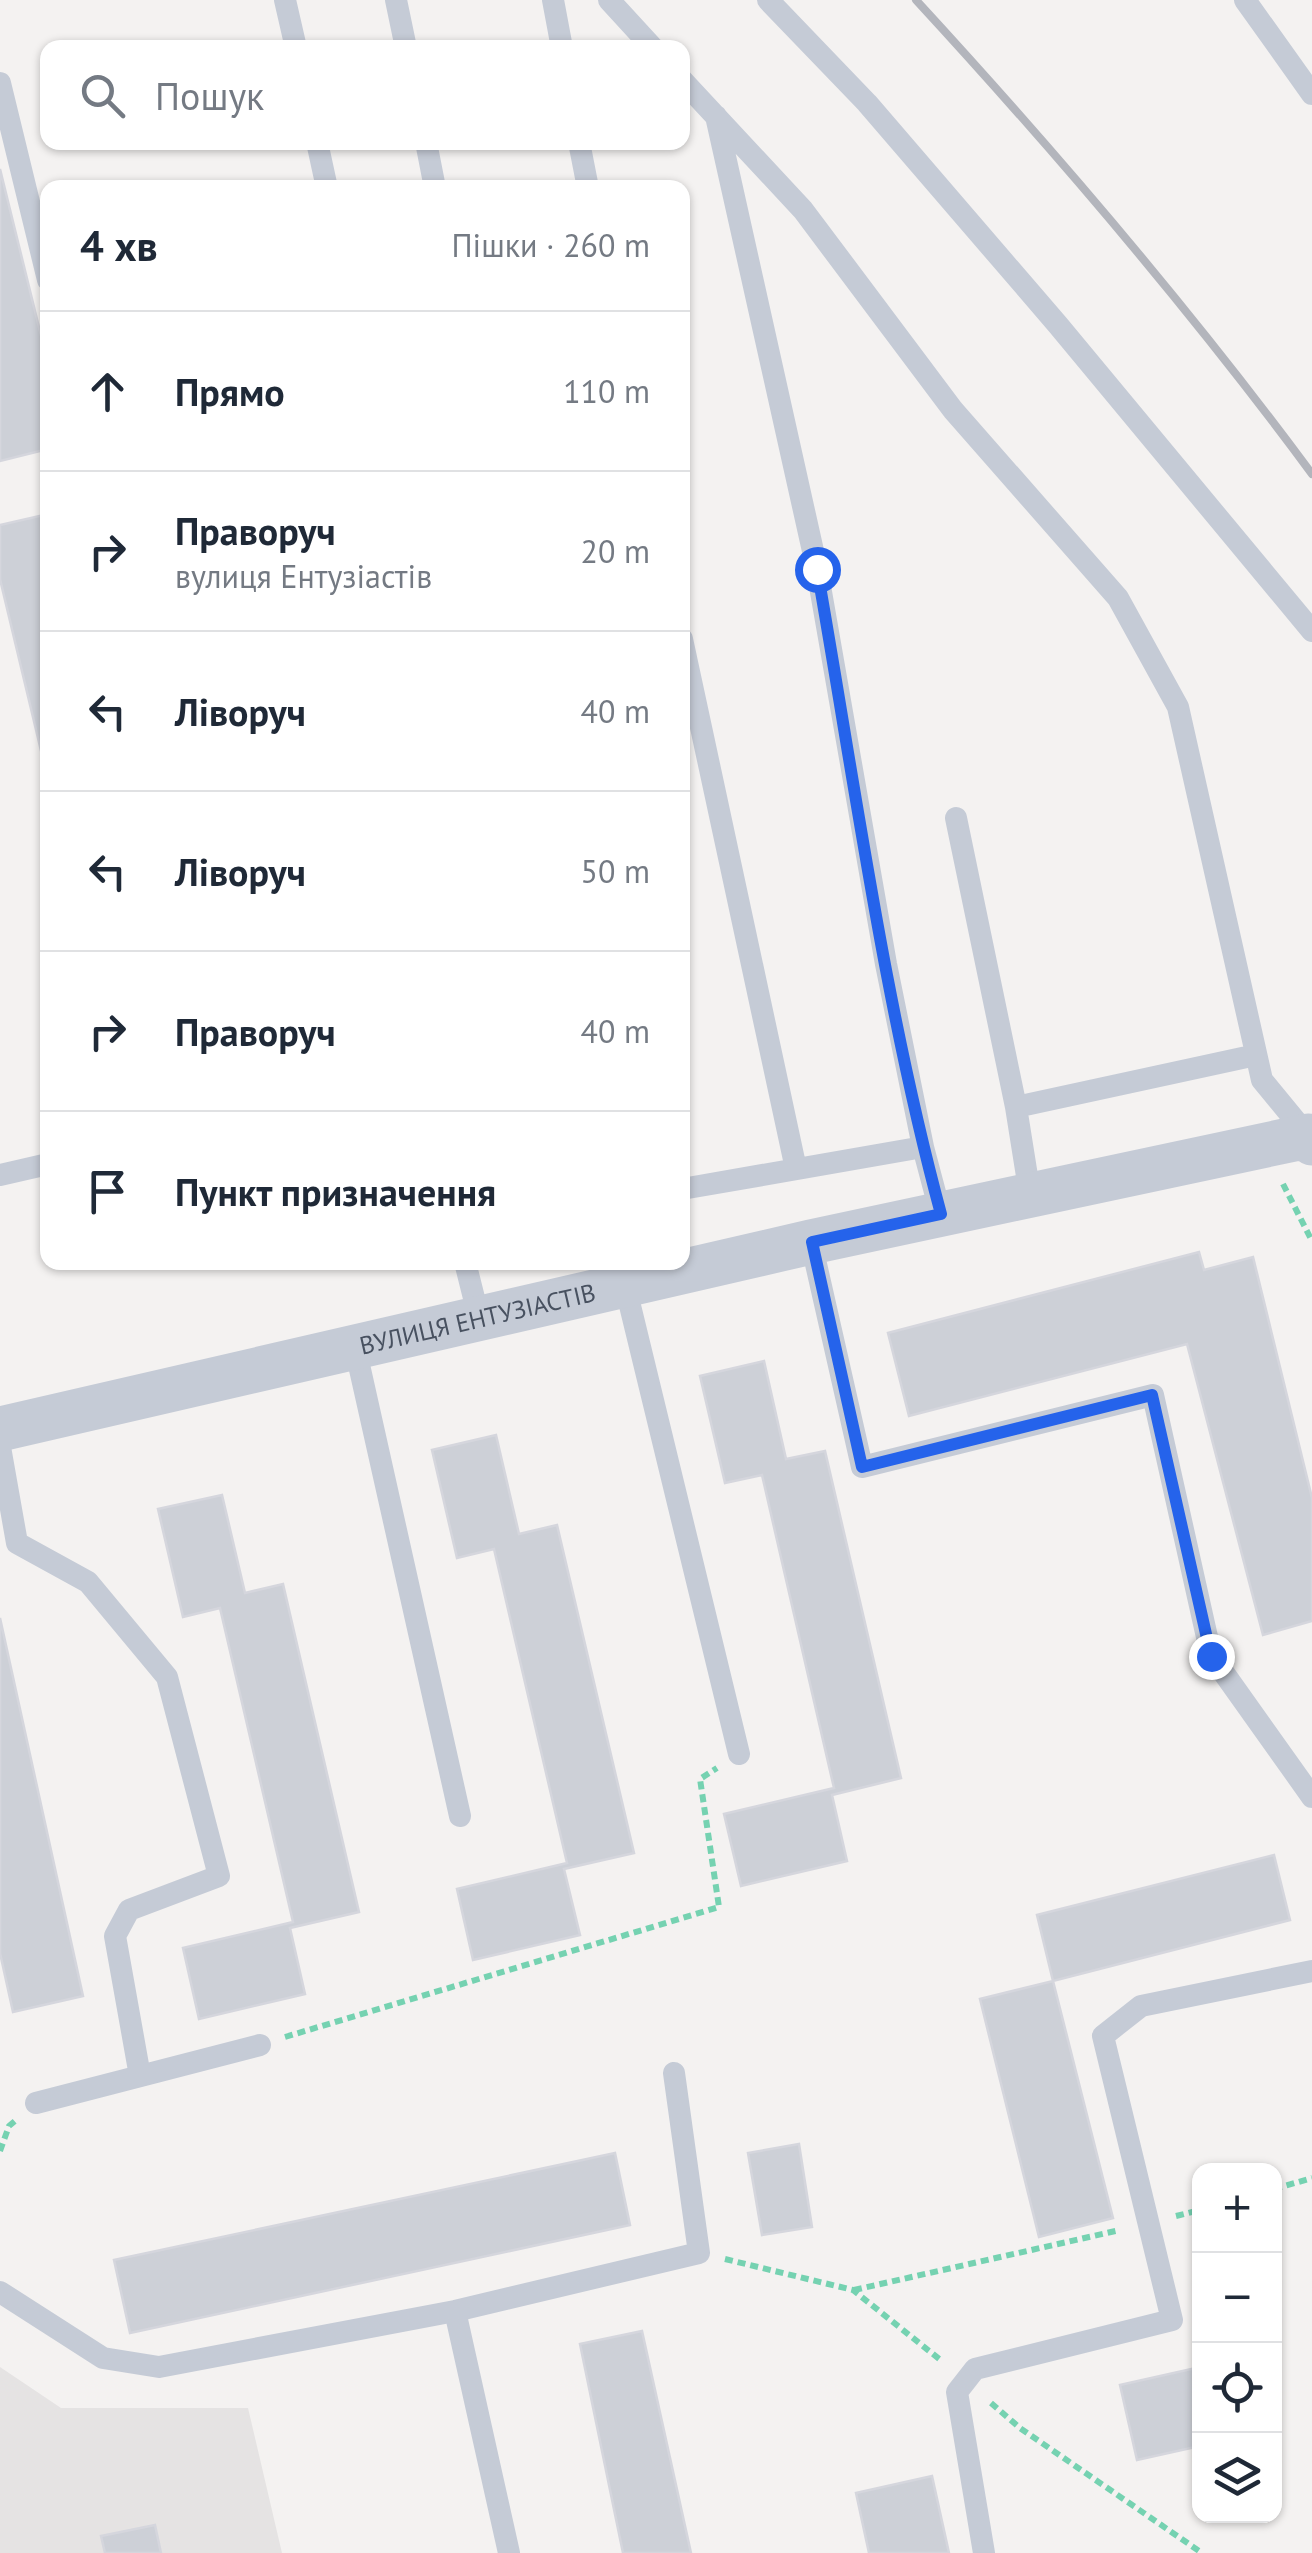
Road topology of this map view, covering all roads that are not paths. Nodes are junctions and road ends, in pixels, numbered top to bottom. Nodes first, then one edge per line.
1 (285, 0) edge
2 (396, 0) edge
3 (553, 0) edge
4 (609, 0) edge
5 (768, 0) edge
6 (1245, 0) edge
7 (294, 40) edge
8 (404, 40) edge
9 (560, 40) edge
10 (646, 40) edge
11 (0, 83) edge
12 (690, 88) edge
13 (1312, 94) edge
14 (716, 116) junction
15 (319, 150) edge
16 (428, 150) edge
17 (581, 150) edge
18 (325, 180) edge
19 (433, 180) edge
20 (587, 180) edge
21 (40, 247) edge
22 (1312, 631) edge
23 (690, 676) edge
24 (956, 818) dead end
25 (1256, 1055) junction
26 (1016, 1107) junction
27 (1311, 1138) edge
28 (923, 1147) junction
29 (40, 1166) edge
30 (796, 1169) junction
31 (0, 1175) edge
32 (690, 1187) edge
33 (1030, 1196) junction
34 (941, 1214) junction
35 (812, 1242) junction
36 (467, 1270) edge
37 (625, 1285) junction
38 (480, 1318) junction
39 (355, 1347) junction
40 (0, 1428) edge
41 (0, 1447) edge
42 (739, 1754) road end
43 (1312, 1796) edge
44 (460, 1816) dead end
45 (1312, 1972) edge
46 (260, 2044) road end
47 (674, 2073) dead end
48 (140, 2076) junction
49 (36, 2103) dead end
50 (0, 2292) edge
51 (455, 2311) junction
52 (509, 2553) edge
53 (984, 2553) edge

1 - 7 lane
2 - 8 lane
3 - 9 lane
4 - 10 lane
5 - 22 lane
6 - 13 lane
11 - 21 lane
12 - 14 lane
14 - 25 lane
14 - 28 lane
15 - 18 lane
16 - 19 lane
17 - 20 lane
23 - 30 lane
24 - 26 lane
25 - 26 lane
25 - 27 lane
26 - 33 lane
27 - 33 street, ВУЛИЦЯ ЕНТУЗІАСТІВ
28 - 30 lane
28 - 34 lane
29 - 31 lane
30 - 32 lane
33 - 34 street, ВУЛИЦЯ ЕНТУЗІАСТІВ
34 - 35 street, ВУЛИЦЯ ЕНТУЗІАСТІВ
35 - 37 street, ВУЛИЦЯ ЕНТУЗІАСТІВ
35 - 43 lane
36 - 38 lane
37 - 38 street, ВУЛИЦЯ ЕНТУЗІАСТІВ
37 - 42 lane
38 - 39 street, ВУЛИЦЯ ЕНТУЗІАСТІВ
39 - 40 street, ВУЛИЦЯ ЕНТУЗІАСТІВ
39 - 44 lane
41 - 48 lane
45 - 53 lane
46 - 48 lane
47 - 51 lane
48 - 49 lane
50 - 51 lane
51 - 52 lane

